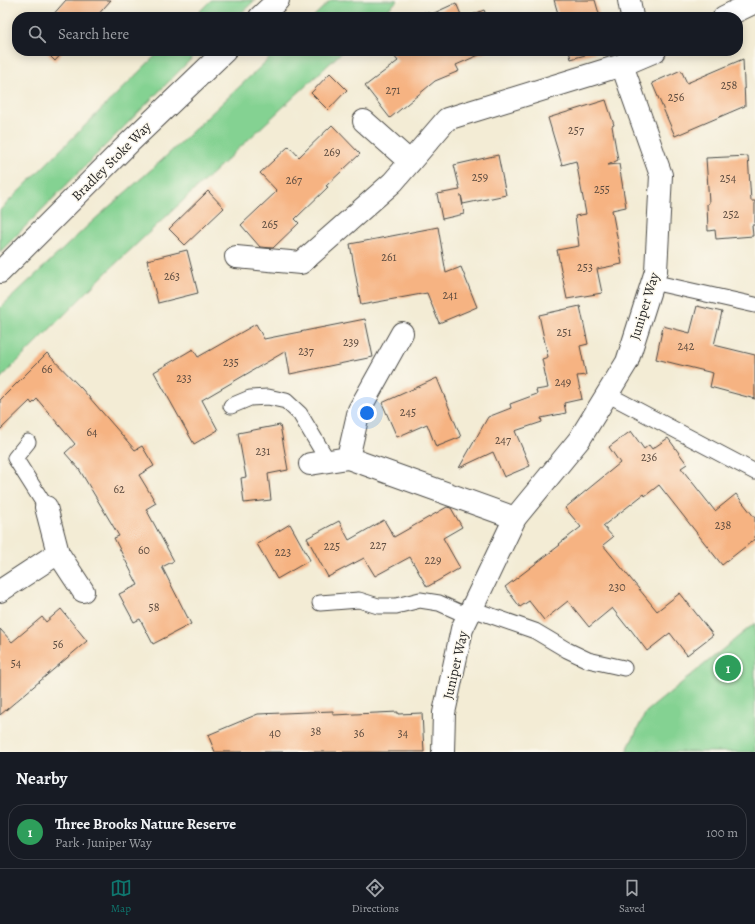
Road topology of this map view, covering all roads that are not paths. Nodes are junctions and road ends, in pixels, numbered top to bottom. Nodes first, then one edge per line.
1 (278, 0) edge
2 (629, 0) edge
3 (755, 2) edge
4 (265, 12) edge
5 (631, 12) edge
6 (734, 12) edge
7 (220, 56) edge
8 (639, 56) edge
9 (364, 121) dead end
10 (410, 162) junction
11 (236, 257) dead end
12 (0, 272) edge
13 (652, 282) junction
14 (755, 305) edge
15 (402, 333) dead end
16 (607, 394) junction
17 (231, 406) dead end
18 (28, 442) dead end
19 (329, 461) junction
20 (755, 472) edge
21 (46, 507) joint
22 (515, 518) junction
23 (58, 552) junction
24 (0, 591) edge
25 (83, 591) dead end
26 (320, 603) dead end
27 (470, 613) junction
28 (624, 668) dead end
29 (443, 752) edge

1 - 4 street
2 - 5 street
3 - 6 street
7 - 12 street, Bradley Stoke Way
8 - 10 street, Juniper Way
8 - 13 street, Juniper Way
9 - 10 street
10 - 11 street, Juniper Way
13 - 14 lane
13 - 16 street, Juniper Way
15 - 19 street
16 - 20 lane
16 - 22 street, Juniper Way
17 - 19 lane
18 - 21 lane
19 - 22 street
21 - 23 street
22 - 27 street, Juniper Way
23 - 24 street
23 - 25 street
26 - 27 lane
27 - 28 lane
27 - 29 street, Juniper Way

